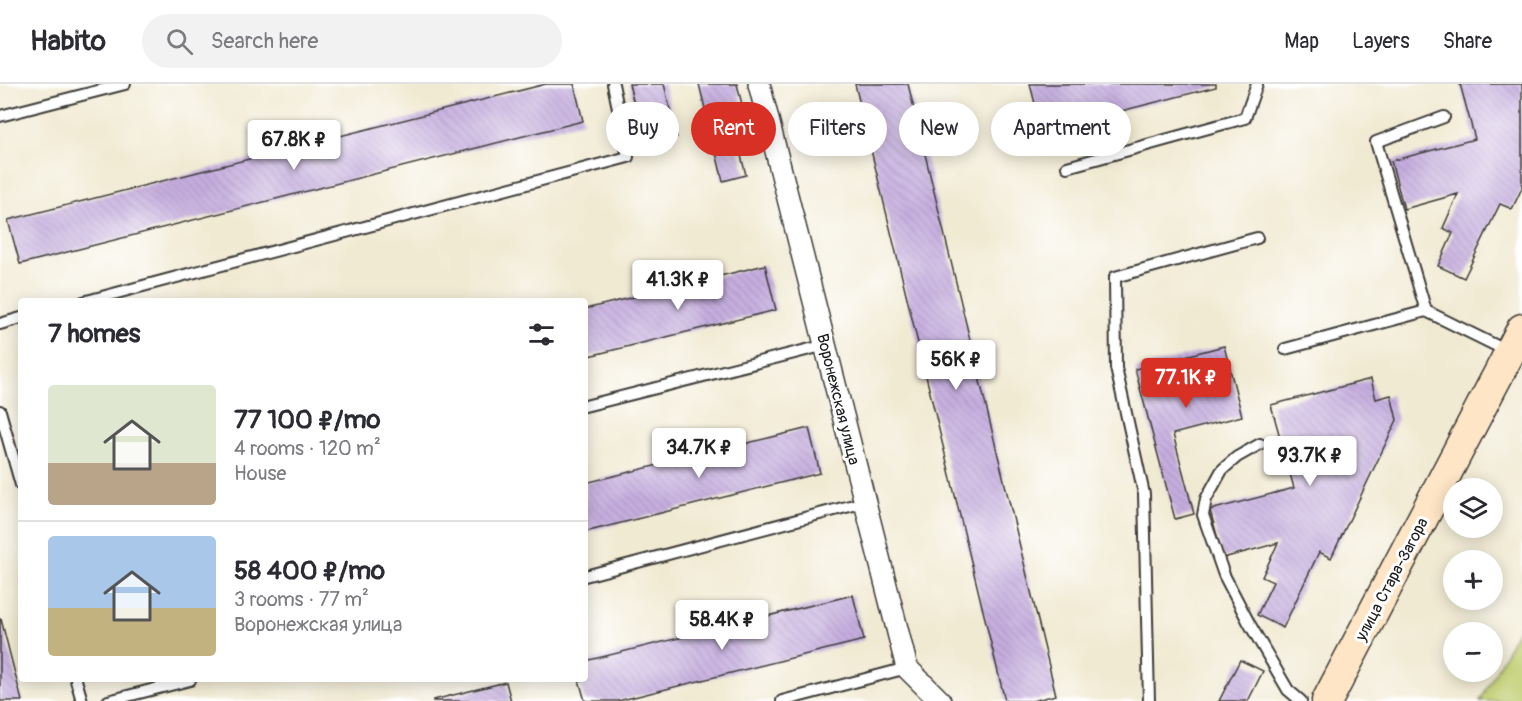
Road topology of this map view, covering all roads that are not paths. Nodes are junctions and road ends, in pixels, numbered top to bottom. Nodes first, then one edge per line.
1 (125, 84) edge
2 (613, 84) edge
3 (759, 84) edge
4 (1257, 84) edge
5 (0, 116) edge
6 (1444, 117) dead end
7 (1067, 167) dead end
8 (1257, 238) dead end
9 (98, 298) edge
10 (1426, 310) junction
11 (18, 319) edge
12 (0, 324) edge
13 (1516, 341) edge
14 (826, 345) junction
15 (1285, 349) dead end
16 (588, 405) edge
17 (0, 411) edge
18 (1260, 444) dead end
19 (18, 474) edge
20 (865, 502) junction
21 (588, 575) edge
22 (907, 668) junction
23 (77, 682) edge
24 (182, 682) edge
25 (82, 701) edge
26 (108, 701) edge
27 (783, 701) edge
28 (940, 701) edge
29 (1149, 701) edge
30 (1301, 701) edge
31 (1327, 701) edge

1 - 5 lane
2 - 9 lane
3 - 14 street, Воронежская улица
4 - 7 lane
6 - 10 lane
8 - 29 lane
10 - 13 lane
10 - 15 lane
11 - 12 lane
13 - 31 main road, улица Стара-Загора
14 - 16 lane
14 - 20 street, Воронежская улица
17 - 19 lane
18 - 30 lane
20 - 21 lane
20 - 22 street, Воронежская улица
22 - 27 lane
22 - 28 street
23 - 25 lane
24 - 26 lane

